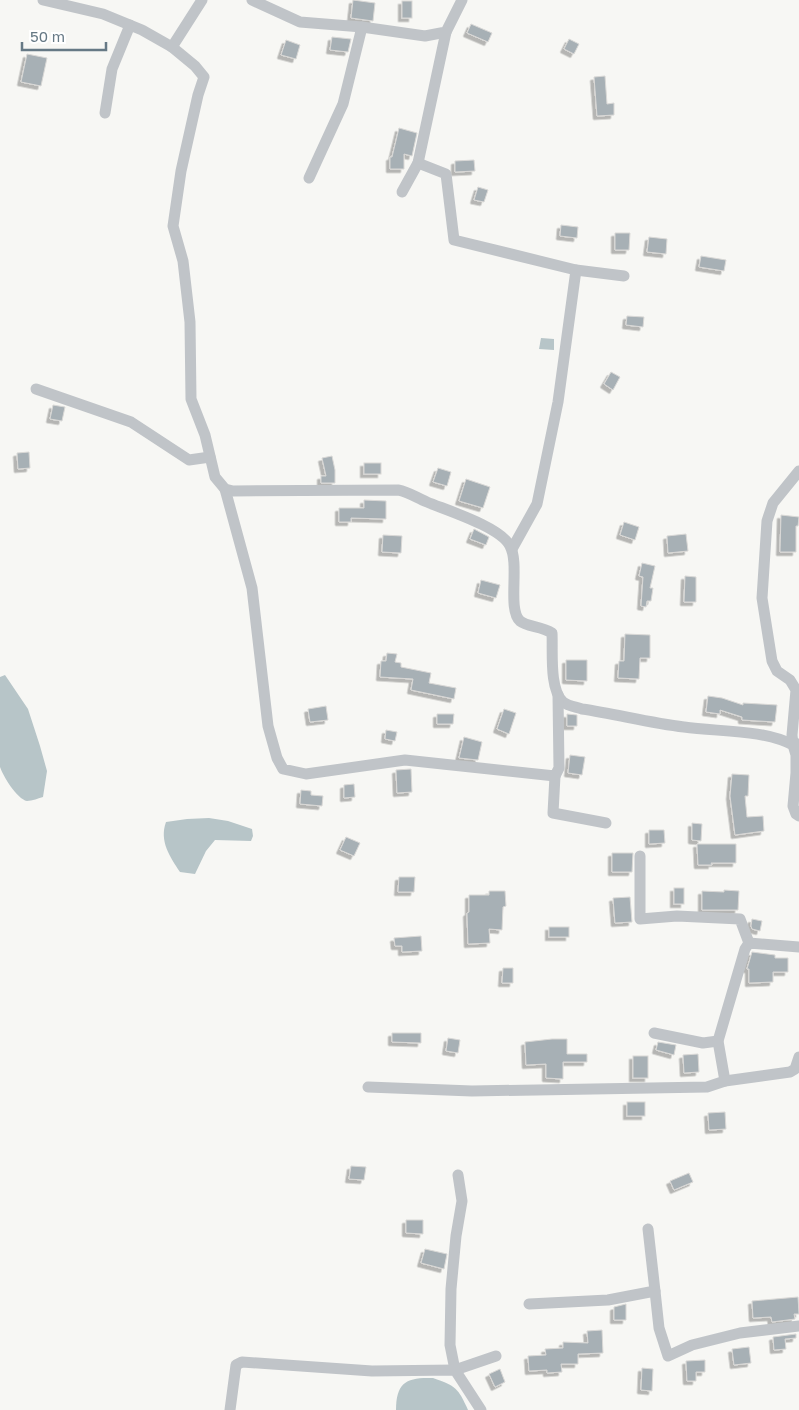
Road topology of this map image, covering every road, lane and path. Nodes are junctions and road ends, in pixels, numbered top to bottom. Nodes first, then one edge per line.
1 (43, 0) edge
2 (202, 0) edge
3 (252, 0) edge
4 (462, 0) edge
5 (130, 25) junction
6 (362, 27) junction
7 (446, 32) junction
8 (172, 47) junction
9 (105, 113) dead end
10 (418, 162) junction
11 (309, 178) dead end
12 (402, 192) dead end
13 (576, 270) junction
14 (624, 276) dead end
15 (36, 389) dead end
16 (210, 457) junction
17 (799, 471) edge
18 (225, 489) junction
19 (512, 549) junction
20 (558, 696) junction
21 (796, 744) edge
22 (555, 776) junction
23 (799, 816) edge
24 (606, 822) dead end
25 (640, 856) dead end
26 (749, 943) junction
27 (799, 947) edge
28 (654, 1033) dead end
29 (718, 1041) junction
30 (799, 1057) edge
31 (725, 1081) junction
32 (368, 1087) dead end
33 (458, 1175) dead end
34 (648, 1229) dead end
35 (655, 1291) junction
36 (530, 1304) dead end
37 (799, 1326) edge
38 (496, 1356) dead end
39 (456, 1370) junction
40 (230, 1410) edge
41 (481, 1410) edge

1 - 5 street
2 - 8 street
3 - 6 street
4 - 7 street
5 - 8 street
5 - 9 street
6 - 7 street
6 - 11 street
7 - 10 street
8 - 16 street
10 - 12 street
10 - 13 street
13 - 14 street
13 - 19 street
15 - 16 street
16 - 18 street
17 - 21 street
18 - 19 street
18 - 22 street
19 - 20 street
20 - 21 street
20 - 22 street
21 - 23 street
22 - 24 street
25 - 26 street
26 - 27 street
26 - 29 street
28 - 29 street
29 - 31 street
30 - 31 street
31 - 32 street
33 - 39 street
34 - 35 street
35 - 36 street
35 - 37 street
38 - 39 street
39 - 40 street
39 - 41 street

